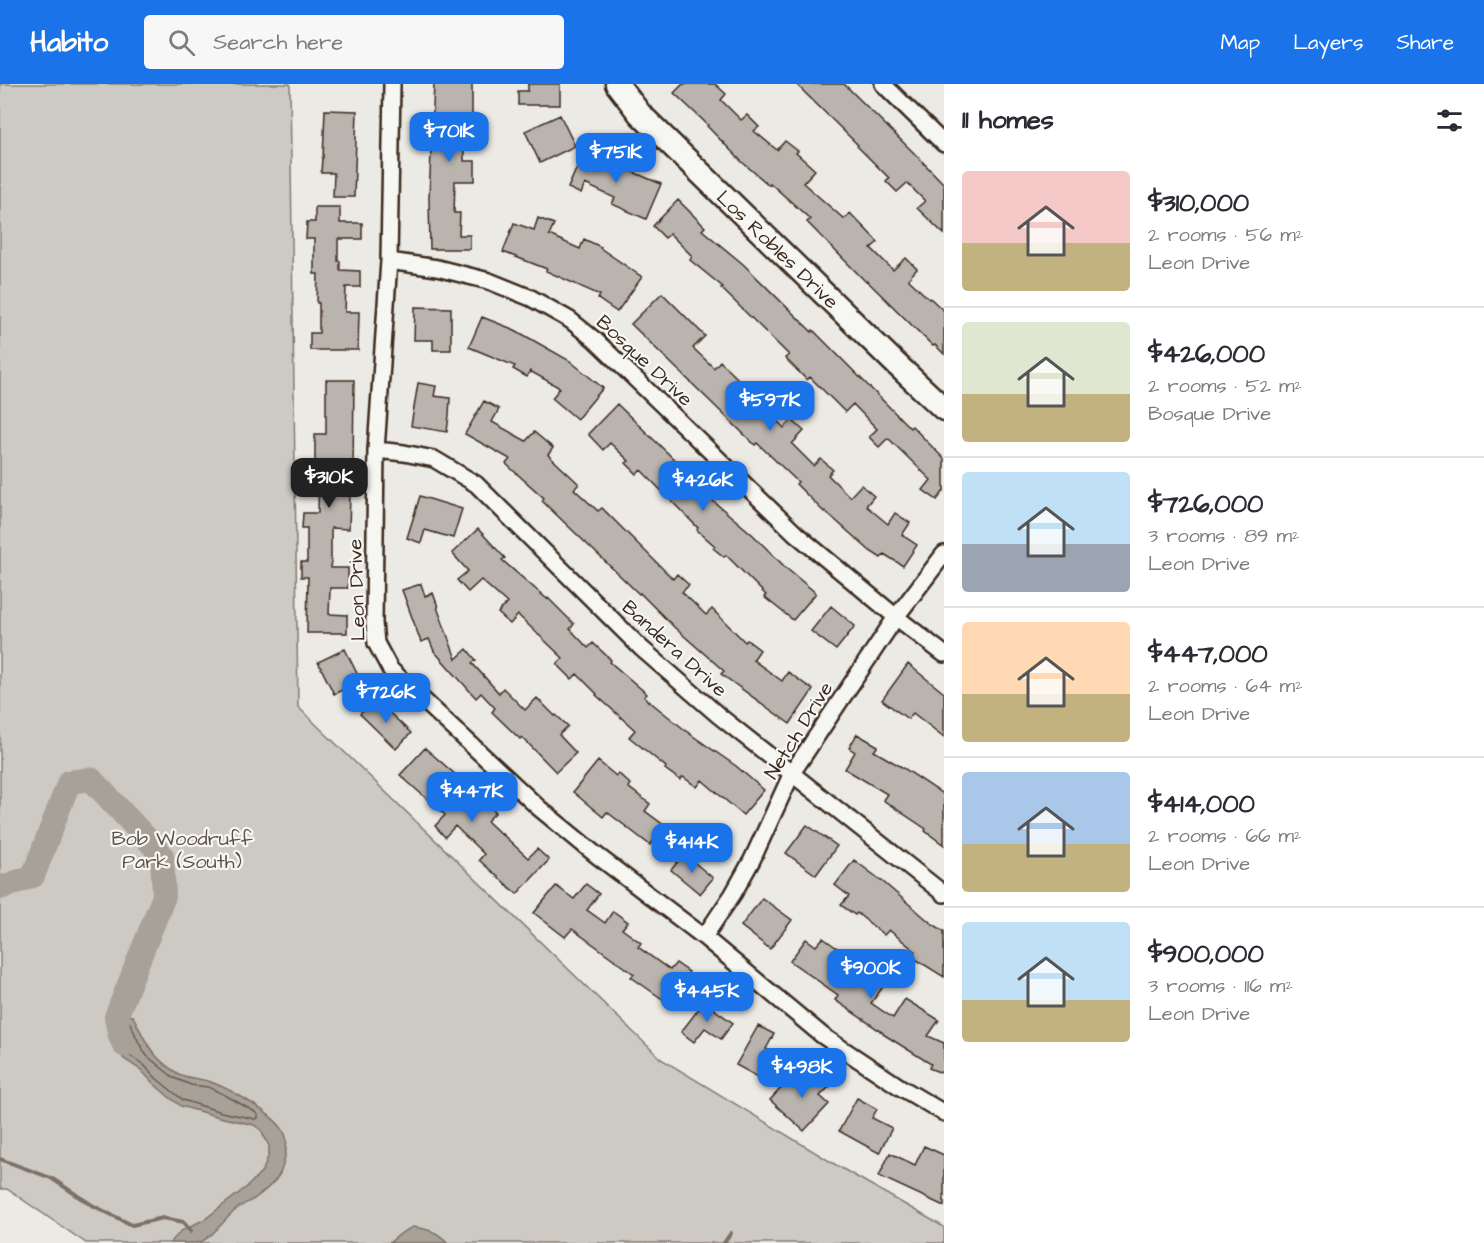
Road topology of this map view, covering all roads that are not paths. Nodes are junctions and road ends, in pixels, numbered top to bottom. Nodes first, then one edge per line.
1 (392, 84) edge
2 (617, 84) edge
3 (883, 84) edge
4 (944, 144) edge
5 (389, 261) junction
6 (944, 409) edge
7 (376, 450) junction
8 (944, 554) edge
9 (896, 617) junction
10 (944, 654) edge
11 (792, 773) junction
12 (944, 894) edge
13 (704, 937) junction
14 (944, 1113) edge

1 - 5 street, Leon Drive
2 - 6 street, Los Robles Drive
3 - 4 street
5 - 7 street, Leon Drive
5 - 9 street, Bosque Drive
7 - 11 street, Bandera Drive
7 - 13 street, Leon Drive
8 - 9 street, Netch Drive
9 - 10 street, Bosque Drive
9 - 11 street, Netch Drive
11 - 12 street, Bandera Drive
11 - 13 street, Netch Drive
13 - 14 street, Leon Drive

